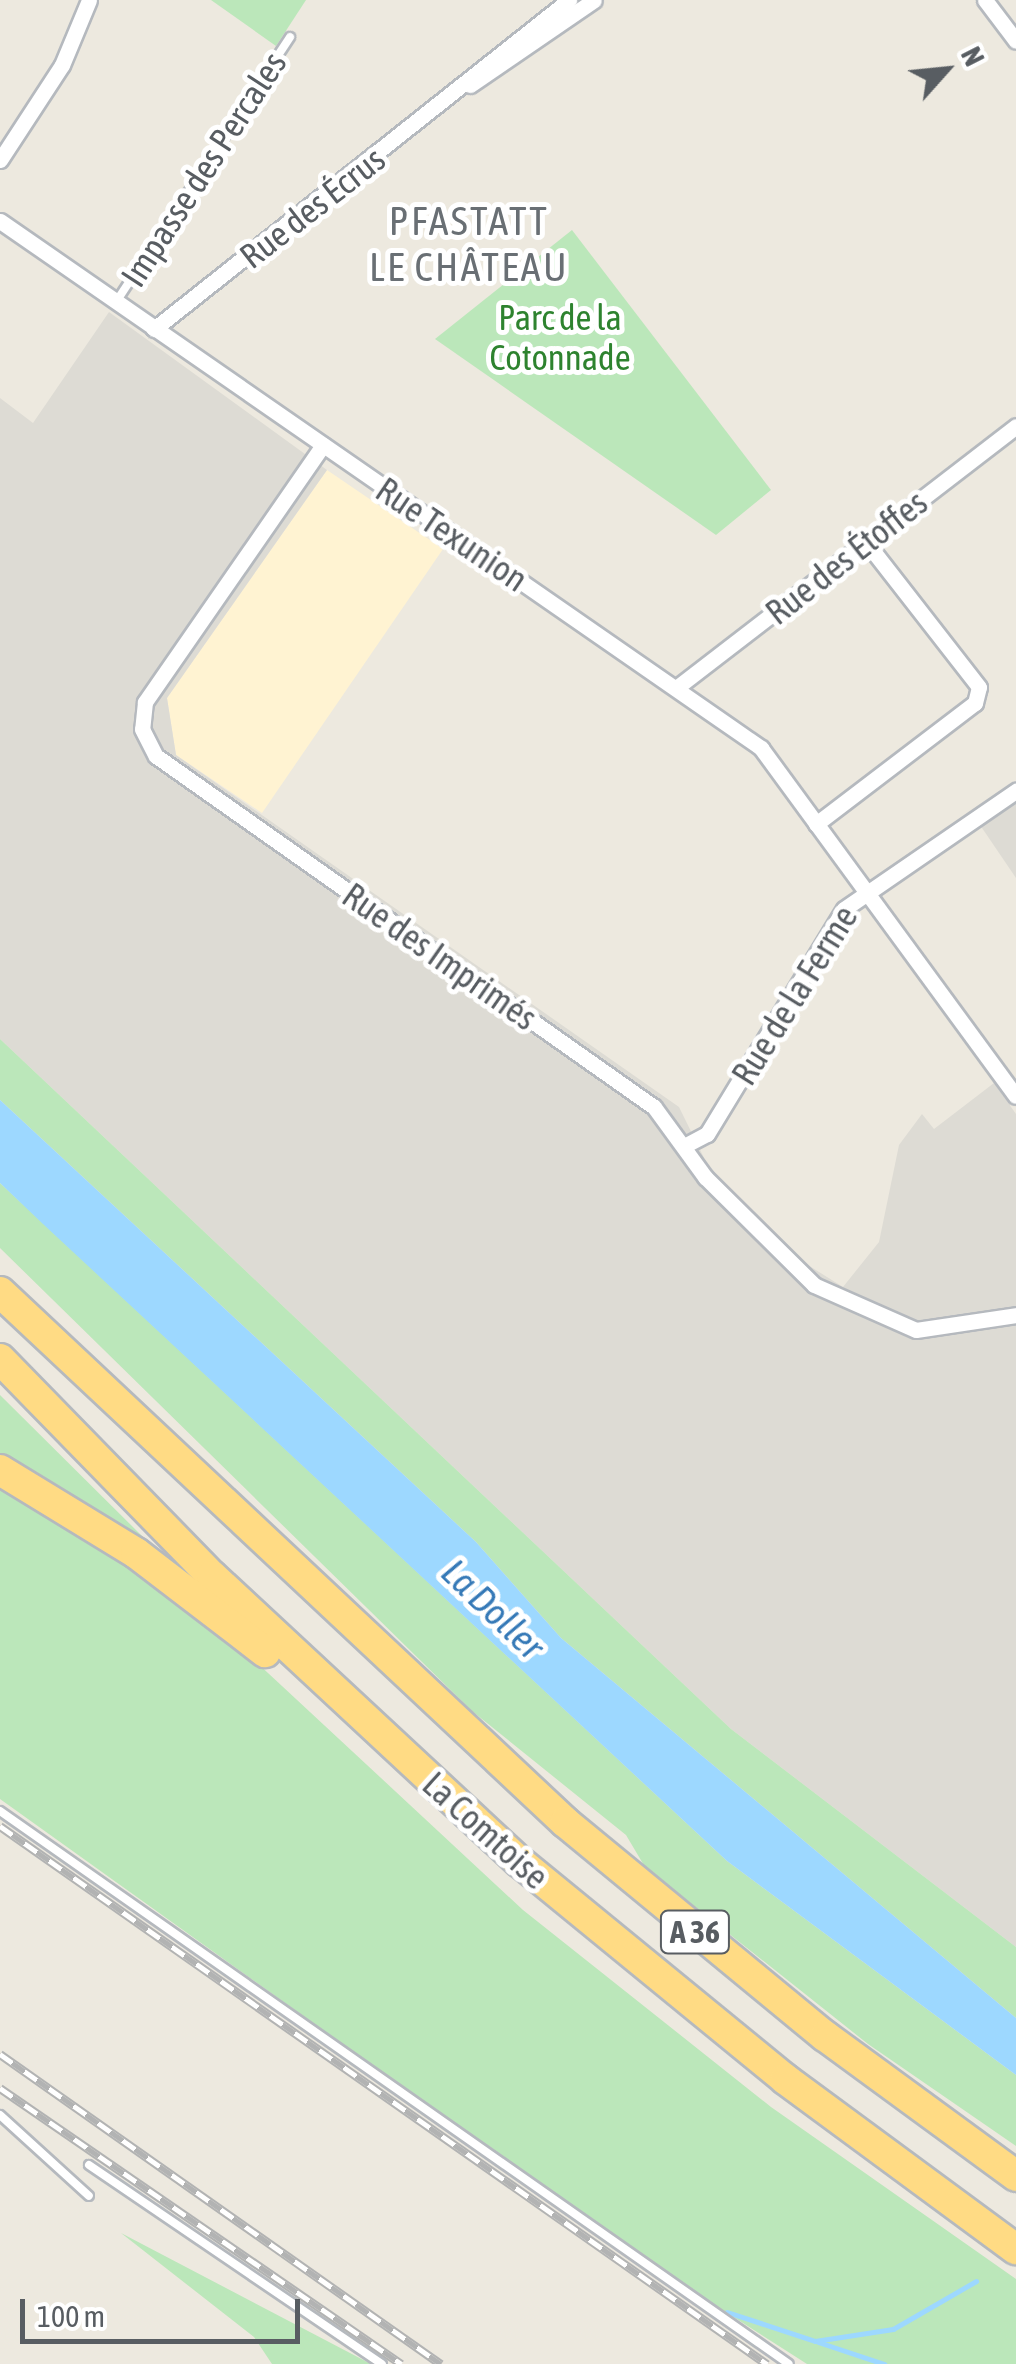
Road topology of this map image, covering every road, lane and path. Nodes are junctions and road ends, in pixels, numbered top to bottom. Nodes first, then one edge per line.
1 (89, 0) edge
2 (569, 0) edge
3 (594, 0) edge
4 (985, 0) edge
5 (290, 37) dead end
6 (1016, 41) edge
7 (470, 86) junction
8 (0, 160) edge
9 (0, 221) edge
10 (116, 302) junction
11 (154, 329) junction
12 (1016, 426) edge
13 (323, 445) junction
14 (866, 542) junction
15 (676, 688) junction
16 (1016, 791) edge
17 (816, 824) junction
18 (864, 888) junction
19 (1016, 1096) edge
20 (684, 1146) junction
21 (0, 1292) edge
22 (1016, 1315) edge
23 (0, 1359) edge
24 (0, 1470) edge
25 (384, 1739) junction
26 (0, 1811) edge
27 (0, 2116) edge
28 (89, 2165) dead end
29 (1016, 2176) edge
30 (88, 2196) dead end
31 (1016, 2249) edge
32 (382, 2364) edge
33 (789, 2364) edge

1 - 8 street
2 - 7 street, Rue des Écrus
3 - 7 street, Rue des Écrus
4 - 6 street
5 - 10 lane, Impasse des Percales
7 - 11 street, Rue des Écrus
9 - 10 street, Rue Texunion
10 - 11 street, Rue Texunion
11 - 13 street, Rue Texunion
12 - 14 street, Rue des Étoffes
13 - 15 street, Rue Texunion
13 - 20 street, Rue des Imprimés
14 - 15 street, Rue des Étoffes
14 - 17 street
15 - 17 street, Rue Texunion
16 - 18 street, Rue de la Ferme
17 - 18 street, Rue Texunion
18 - 19 street, Rue Texunion
18 - 20 street, Rue de la Ferme
20 - 22 street, Rue des Imprimés
21 - 29 highway, La Comtoise / A 36
23 - 25 highway, La Comtoise / A 36
24 - 25 highway
25 - 31 highway, La Comtoise / A 36
26 - 33 lane
27 - 30 lane
28 - 32 lane

